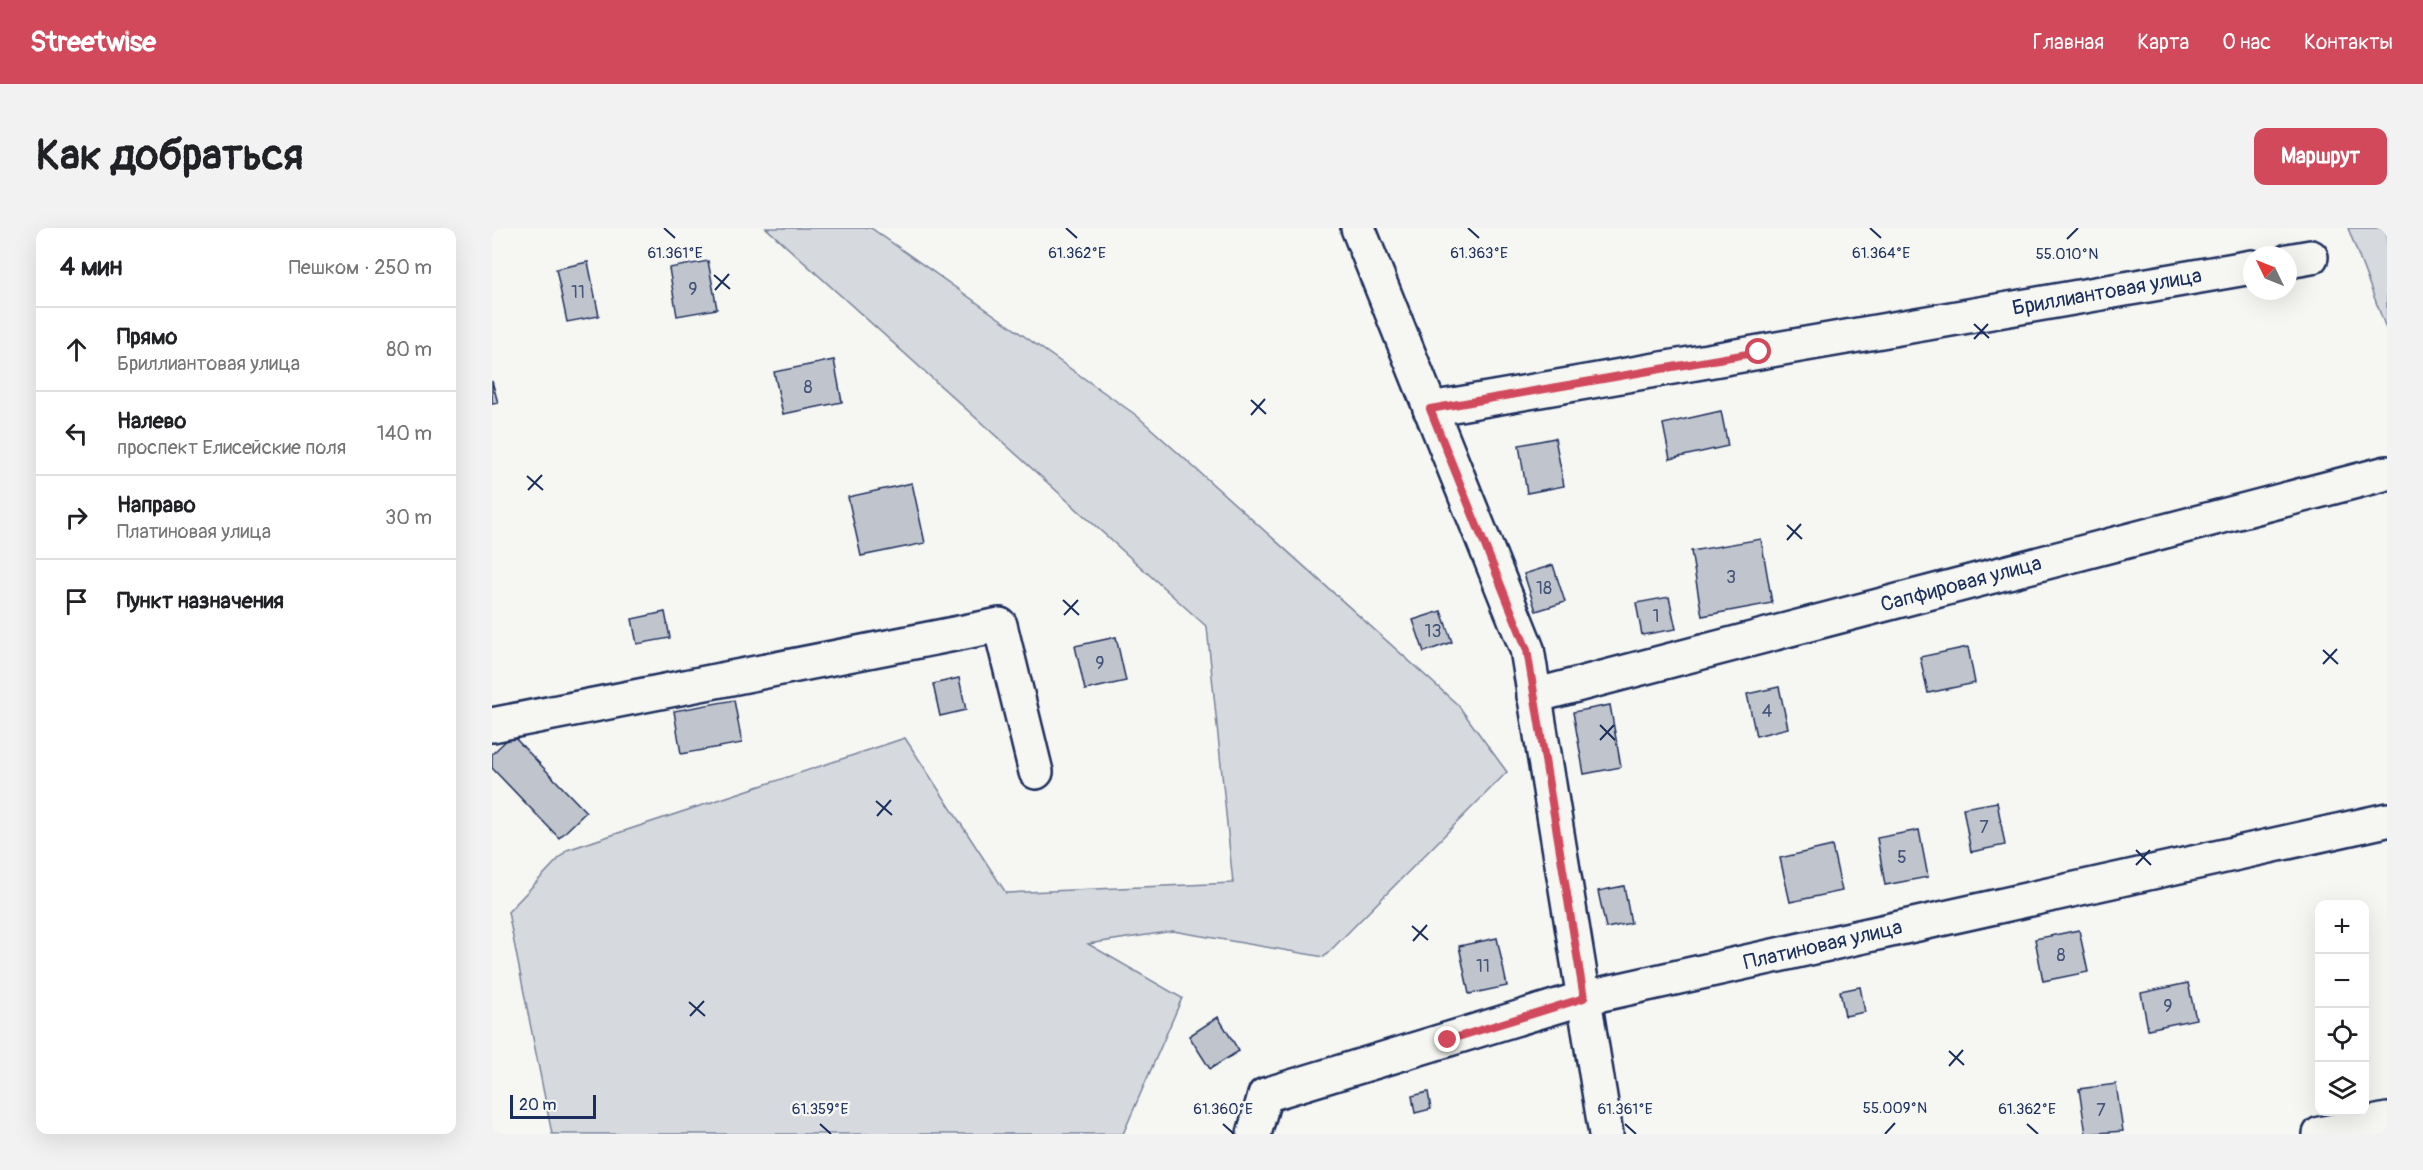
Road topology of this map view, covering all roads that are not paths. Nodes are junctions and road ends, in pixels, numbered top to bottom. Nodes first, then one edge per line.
1 (1358, 228) edge
2 (2243, 269) edge
3 (1430, 409) junction
4 (2387, 473) edge
5 (1534, 696) junction
6 (492, 725) edge
7 (1036, 772) dead end
8 (2387, 820) edge
9 (1584, 998) junction
10 (2387, 1120) edge
11 (1254, 1134) edge
12 (1606, 1134) edge
13 (2320, 1134) edge

1 - 3 street
2 - 3 street, Бриллиантовая улица
3 - 5 street
4 - 5 street, Сапфировая улица
5 - 9 street
6 - 7 street
8 - 9 street, Платиновая улица
9 - 11 street, Платиновая улица
9 - 12 street
10 - 13 street

